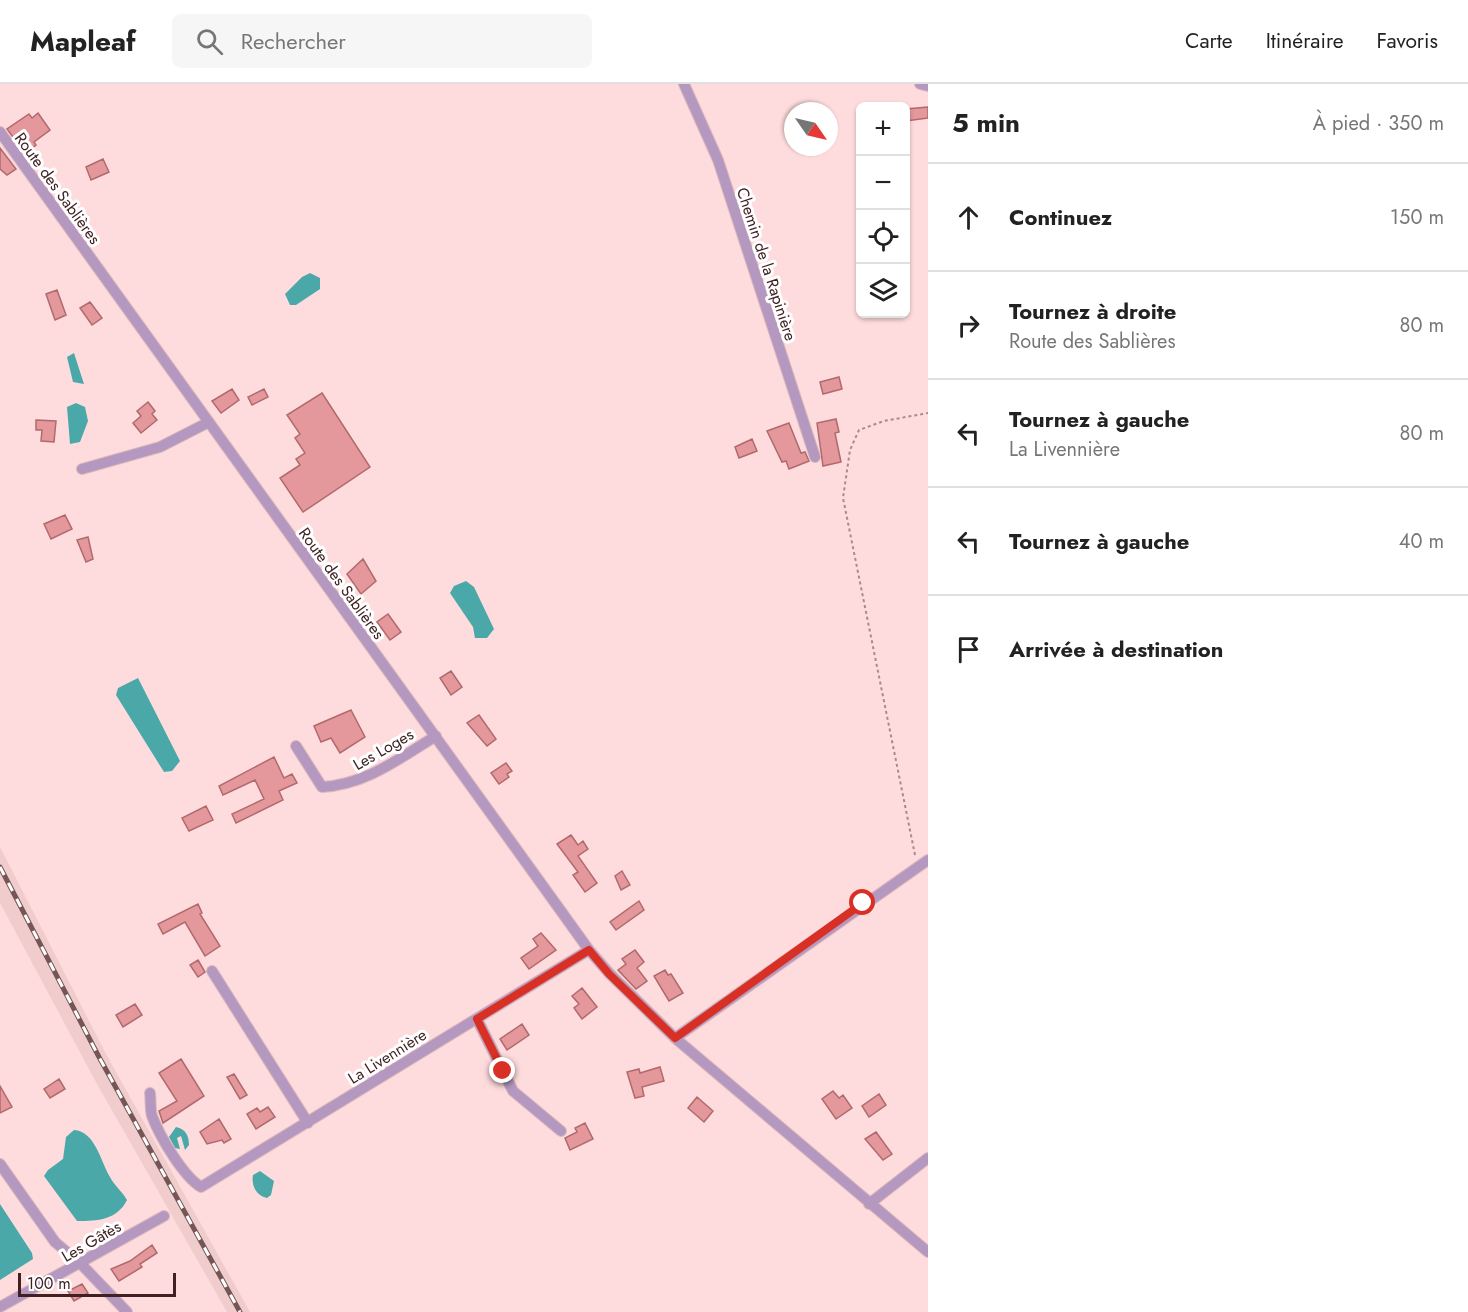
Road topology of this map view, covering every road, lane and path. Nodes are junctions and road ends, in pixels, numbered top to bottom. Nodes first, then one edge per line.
1 (684, 84) edge
2 (920, 84) edge
3 (928, 86) edge
4 (0, 132) edge
5 (928, 413) edge
6 (209, 422) junction
7 (814, 457) dead end
8 (82, 469) dead end
9 (436, 736) junction
10 (296, 746) dead end
11 (928, 860) edge
12 (918, 867) junction
13 (589, 950) junction
14 (212, 971) dead end
15 (477, 1019) junction
16 (675, 1038) junction
17 (150, 1093) dead end
18 (308, 1123) junction
19 (561, 1131) dead end
20 (928, 1158) edge
21 (0, 1164) edge
22 (869, 1204) junction
23 (164, 1216) dead end
24 (928, 1252) edge
25 (81, 1264) junction
26 (0, 1307) edge
27 (127, 1312) edge

1 - 7 street, Chemin de la Rapinière
2 - 3 street
4 - 6 street, Route des Sablières
5 - 12 path
6 - 8 street
6 - 9 street, Route des Sablières
9 - 10 street, Les Loges
9 - 13 street, Route des Sablières
11 - 12 street
12 - 16 street
13 - 15 street, La Livennière
13 - 16 street, Route des Sablières
14 - 18 street
15 - 18 street, La Livennière
15 - 19 street
16 - 22 street, Route des Sablières
17 - 18 street, La Livennière
20 - 22 street
21 - 25 street
22 - 24 street, Route des Sablières
23 - 25 street, Les Gâtès
25 - 26 street, Les Gâtès
25 - 27 street

